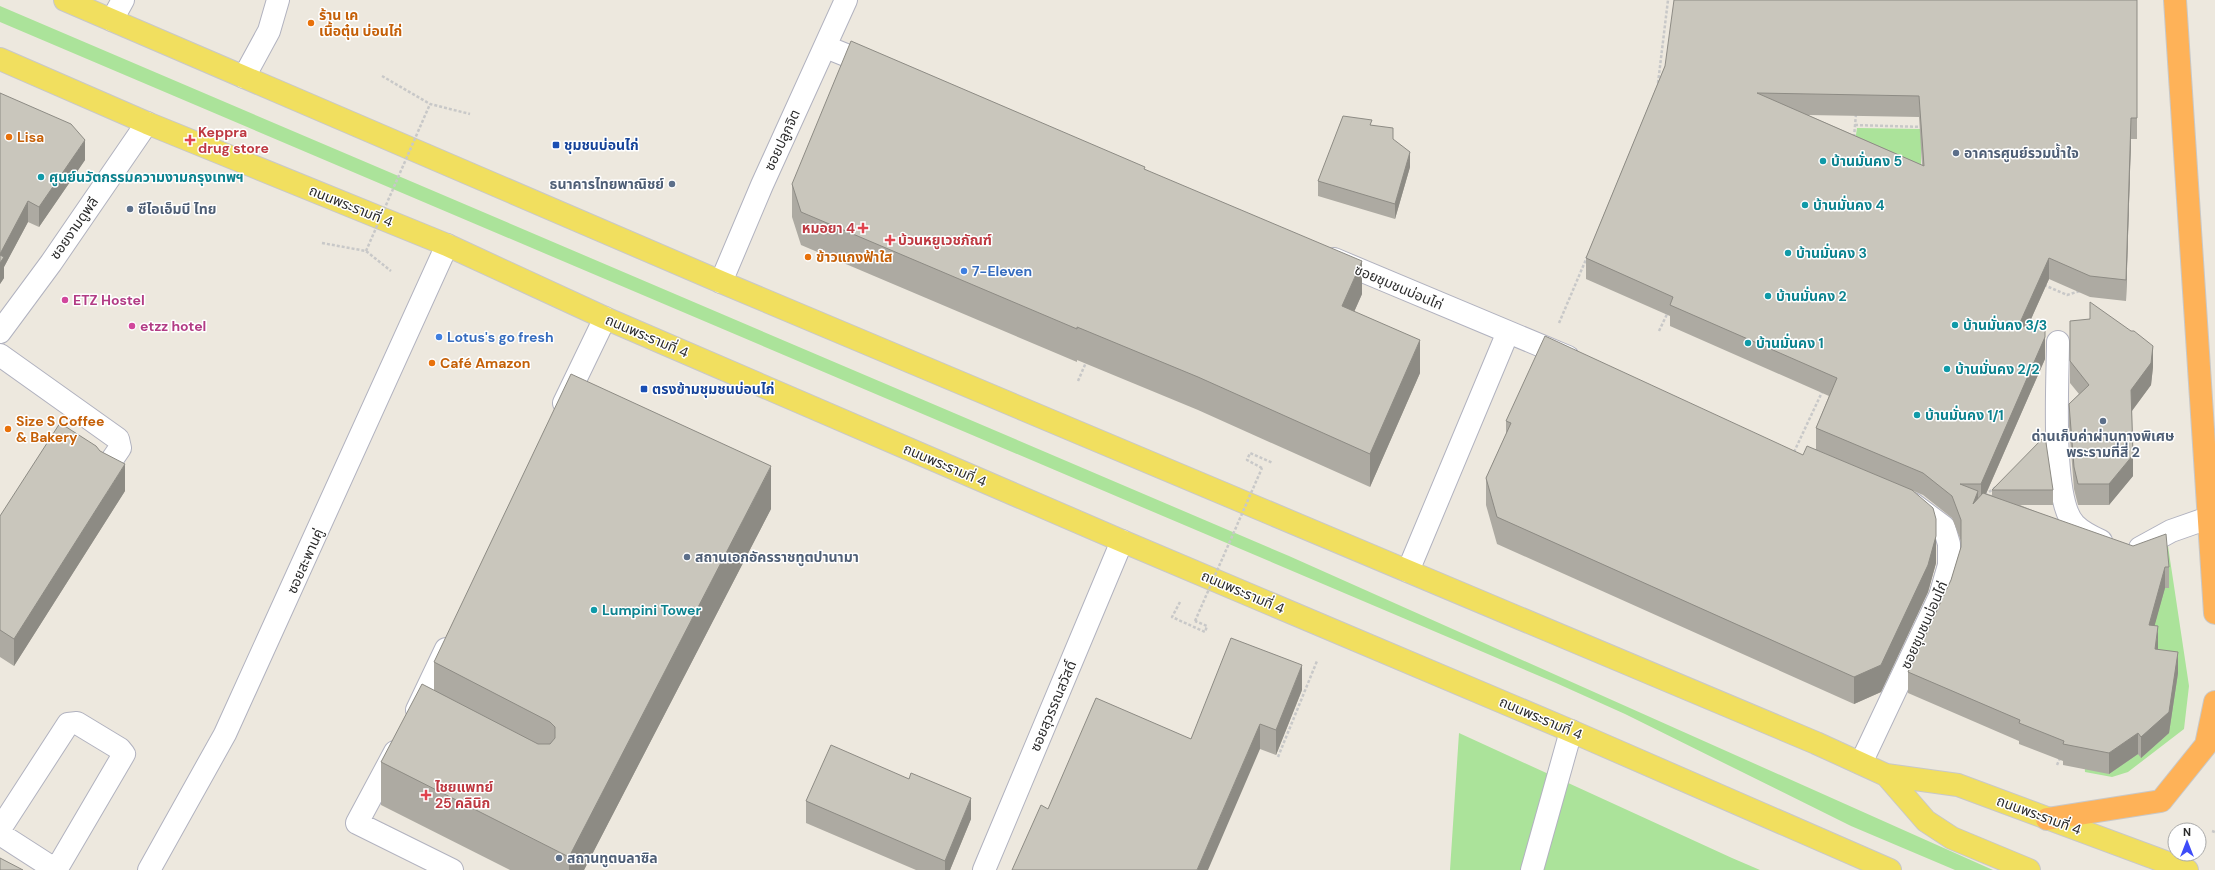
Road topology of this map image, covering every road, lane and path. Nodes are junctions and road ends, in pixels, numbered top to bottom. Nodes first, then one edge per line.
1 (65, 0) edge
2 (123, 0) edge
3 (278, 0) edge
4 (846, 0) edge
5 (1668, 0) edge
6 (2175, 0) edge
7 (112, 20) junction
8 (826, 47) junction
9 (0, 59) edge
10 (892, 74) edge
11 (382, 76) dead end
12 (244, 77) junction
13 (1658, 85) edge
14 (430, 104) junction
15 (1856, 109) edge
16 (470, 114) dead end
17 (147, 123) junction
18 (1855, 124) junction
19 (1925, 127) edge
20 (1854, 142) edge
21 (322, 243) dead end
22 (447, 245) junction
23 (366, 251) junction
24 (1316, 252) edge
25 (1588, 255) edge
26 (391, 270) dead end
27 (721, 282) junction
28 (2038, 282) edge
29 (2083, 290) edge
30 (1668, 310) edge
31 (605, 318) junction
32 (0, 332) edge
33 (1508, 332) junction
34 (1659, 332) dead end
35 (2058, 342) dead end
36 (1548, 349) junction
37 (1090, 353) edge
38 (0, 355) edge
39 (1584, 364) edge
40 (1078, 381) dead end
41 (1823, 389) edge
42 (556, 419) edge
43 (1794, 453) edge
44 (1273, 463) dead end
45 (107, 467) edge
46 (1997, 486) edge
47 (1896, 497) edge
48 (1979, 499) edge
49 (2208, 518) junction
50 (1122, 541) junction
51 (1408, 571) junction
52 (1180, 602) dead end
53 (2215, 613) edge
54 (454, 632) edge
55 (1317, 661) dead end
56 (2215, 702) edge
57 (438, 721) edge
58 (410, 722) junction
59 (1571, 731) junction
60 (2064, 752) edge
61 (1278, 757) dead end
62 (1861, 763) junction
63 (2057, 765) dead end
64 (1886, 775) junction
65 (2047, 819) junction
66 (0, 829) edge
67 (0, 834) edge
68 (450, 869) edge
69 (149, 870) edge
70 (984, 870) edge
71 (1532, 870) edge
72 (1890, 870) edge
73 (2029, 870) edge
74 (2187, 870) edge

1 - 7 main road, ถนนพระรามที่ 4
2 - 7 street
3 - 12 street
4 - 8 street, ซอยปลูกจิต
5 - 13 path
6 - 49 highway
7 - 12 main road, ถนนพระรามที่ 4
8 - 10 street
8 - 27 street, ซอยปลูกจิต
9 - 17 main road, ถนนพระรามที่ 4
11 - 14 path
12 - 27 main road, ถนนพระรามที่ 4
14 - 16 path
14 - 23 path, bridge
15 - 18 path
17 - 22 main road, ถนนพระรามที่ 4
17 - 32 street, ซอยงามดูพลี
18 - 19 path
18 - 20 path
21 - 23 path
22 - 31 main road, ถนนพระรามที่ 4
22 - 69 street, ซอยสะพานคู่
23 - 26 path
24 - 33 street, ซอยชุมชนบ่อนไก่
25 - 36 path
27 - 51 main road, ถนนพระรามที่ 4
28 - 29 path
30 - 34 path
31 - 42 street
31 - 50 main road, ถนนพระรามที่ 4
33 - 36 street, ซอยชุมชนบ่อนไก่
33 - 51 street
35 - 49 street
36 - 39 street, ซอยชุมชนบ่อนไก่
37 - 40 path
38 - 45 street
41 - 43 path
44 - 52 path, bridge
46 - 48 path
47 - 62 street, ซอยชุมชนบ่อนไก่
49 - 53 highway
50 - 59 main road, ถนนพระรามที่ 4
50 - 70 street, ซอยสุวรรณสวัสดิ์
51 - 62 main road, ถนนพระรามที่ 4
54 - 58 street
55 - 61 path
56 - 65 highway
57 - 58 street
58 - 68 street
59 - 71 street
59 - 72 main road, ถนนพระรามที่ 4
60 - 63 path
62 - 64 main road, ถนนพระรามที่ 4
64 - 65 main road, ถนนพระรามที่ 4
64 - 73 main road, ถนนพระรามที่ 4
65 - 74 main road, ถนนพระรามที่ 4
66 - 67 street

